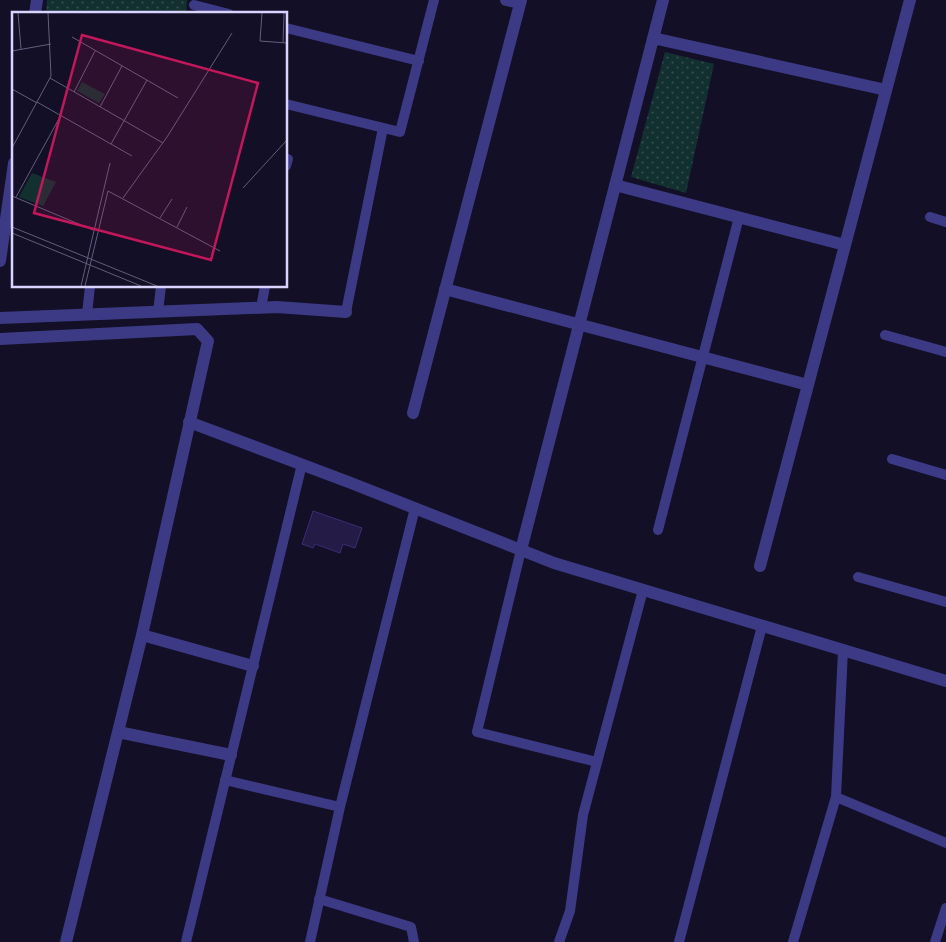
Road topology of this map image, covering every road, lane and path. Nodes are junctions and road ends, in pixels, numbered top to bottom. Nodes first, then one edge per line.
1 (434, 0) edge
2 (506, 0) edge
3 (663, 0) edge
4 (910, 0) edge
5 (520, 2) edge
6 (194, 6) edge
7 (220, 12) edge
8 (288, 28) edge
9 (653, 38) junction
10 (419, 61) junction
11 (886, 90) junction
12 (288, 104) edge
13 (383, 128) junction
14 (12, 177) edge
15 (615, 185) junction
16 (739, 217) junction
17 (930, 217) dead end
18 (946, 222) edge
19 (845, 244) junction
20 (0, 261) edge
21 (90, 288) edge
22 (161, 288) edge
23 (265, 288) edge
24 (445, 289) junction
25 (261, 308) junction
26 (158, 312) junction
27 (346, 312) joint
28 (87, 314) junction
29 (0, 318) edge
30 (579, 325) junction
31 (885, 335) dead end
32 (0, 338) edge
33 (946, 352) edge
34 (702, 357) junction
35 (808, 385) junction
36 (413, 413) dead end
37 (189, 422) junction
38 (892, 459) dead end
39 (302, 464) junction
40 (946, 475) edge
41 (414, 508) junction
42 (658, 530) dead end
43 (521, 550) junction
44 (760, 566) dead end
45 (858, 577) dead end
46 (643, 590) junction
47 (946, 602) edge
48 (762, 626) junction
49 (142, 635) junction
50 (843, 650) junction
51 (253, 666) junction
52 (946, 681) edge
53 (118, 732) junction
54 (231, 755) junction
55 (597, 762) junction
56 (225, 780) junction
57 (836, 797) junction
58 (340, 807) junction
59 (946, 843) edge
60 (319, 899) junction
61 (946, 908) edge
62 (66, 942) edge
63 (186, 942) edge
64 (310, 942) edge
65 (414, 942) edge
66 (559, 942) edge
67 (679, 942) edge
68 (794, 942) edge
69 (935, 942) edge

1 - 10 lane
2 - 5 street
3 - 9 street
4 - 11 street
5 - 24 street
6 - 7 lane
8 - 10 lane
9 - 11 street
9 - 15 street
10 - 13 lane
11 - 19 street
12 - 13 lane
13 - 27 lane
14 - 20 street
15 - 16 street
15 - 30 street
16 - 19 street
16 - 34 lane
17 - 18 lane
19 - 35 street
21 - 28 lane
22 - 26 lane
23 - 25 lane
24 - 30 street
24 - 36 street
25 - 26 street
25 - 27 street
26 - 28 street
28 - 29 street
30 - 34 street
30 - 43 street
31 - 33 lane
32 - 37 street
34 - 35 street
34 - 42 lane
35 - 44 street
37 - 39 street
37 - 49 street
38 - 40 lane
39 - 41 street
39 - 51 lane
41 - 43 street
41 - 58 lane
43 - 46 street
43 - 55 lane
45 - 47 lane
46 - 48 street
46 - 55 lane
48 - 50 street
48 - 67 lane
49 - 51 street
49 - 53 street
50 - 52 street
50 - 57 lane
51 - 54 lane
53 - 54 street
53 - 62 street
54 - 56 lane
55 - 66 lane
56 - 58 lane
56 - 63 lane
57 - 59 lane
57 - 68 lane
58 - 60 lane
60 - 64 lane
60 - 65 lane
61 - 69 lane

